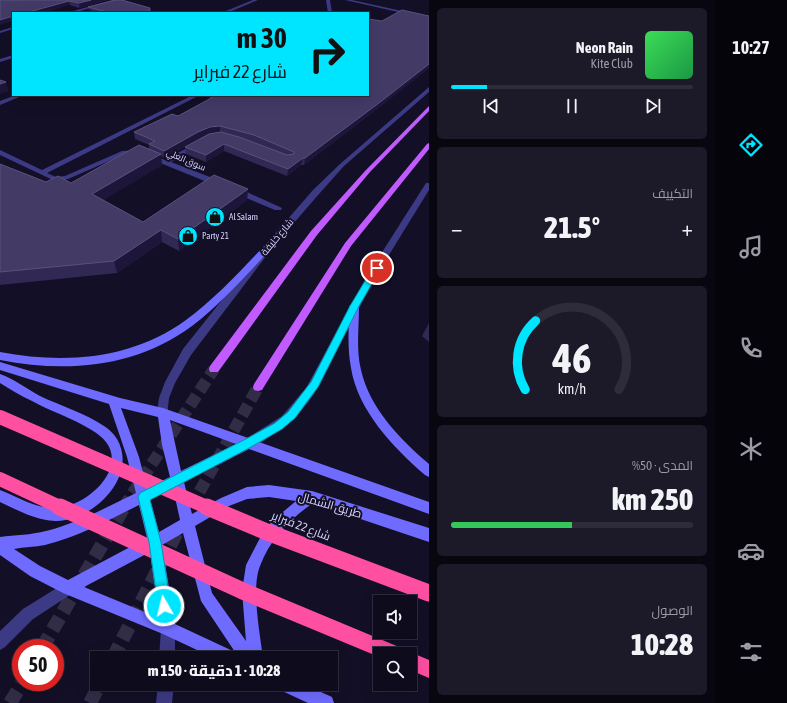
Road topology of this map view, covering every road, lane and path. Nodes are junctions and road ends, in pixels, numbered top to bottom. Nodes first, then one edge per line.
1 (117, 0) edge
2 (256, 0) edge
3 (328, 0) edge
4 (349, 0) edge
5 (72, 12) edge
6 (226, 12) edge
7 (330, 12) edge
8 (429, 18) edge
9 (12, 28) edge
10 (0, 32) edge
11 (12, 56) edge
12 (0, 61) edge
13 (429, 89) edge
14 (18, 96) edge
15 (195, 96) edge
16 (0, 103) edge
17 (429, 108) edge
18 (201, 142) edge
19 (429, 145) edge
20 (0, 152) edge
21 (166, 162) junction
22 (41, 173) junction
23 (429, 185) edge
24 (278, 208) dead end
25 (270, 245) junction
26 (354, 306) junction
27 (0, 356) edge
28 (0, 366) edge
29 (214, 369) tunnel mouth
30 (0, 378) edge
31 (258, 387) tunnel mouth
32 (113, 401) junction
33 (163, 413) junction
34 (0, 417) edge
35 (248, 444) junction
36 (429, 471) edge
37 (0, 479) edge
38 (178, 479) junction
39 (0, 496) edge
40 (144, 497) junction
41 (312, 497) junction
42 (429, 508) edge
43 (189, 523) junction
44 (429, 535) edge
45 (155, 542) junction
46 (0, 544) edge
47 (0, 547) edge
48 (68, 588) junction
49 (429, 594) edge
50 (168, 629) junction
51 (0, 642) edge
52 (377, 647) edge
53 (167, 651) edge
54 (216, 651) edge
55 (243, 651) edge
56 (254, 651) edge
57 (417, 664) edge
58 (429, 669) edge
59 (165, 691) edge
60 (301, 691) edge
61 (164, 703) edge
62 (326, 703) edge

1 - 5 street
2 - 6 street
3 - 7 street
4 - 8 street
9 - 10 street
11 - 12 street
13 - 25 street, شارع خليفة
14 - 16 street
15 - 22 street
17 - 29 main road
18 - 21 street
19 - 31 main road
20 - 22 street, سوق العلي
21 - 22 street, سوق العلي
21 - 24 street, سوق العلي
23 - 26 street
25 - 27 main road
25 - 33 street, شارع خليفة
26 - 35 street
26 - 36 main road
28 - 32 main road
30 - 39 main road
32 - 33 main road
32 - 40 main road
33 - 35 main road
33 - 38 main road
34 - 49 highway, شارع 22 فبراير, bridge
35 - 38 main road
35 - 42 main road
37 - 52 highway, bridge
38 - 40 main road
38 - 43 main road
40 - 45 main road
40 - 46 main road
41 - 43 main road, طريق الشمال
41 - 44 main road, طريق الشمال
41 - 56 main road
43 - 45 main road, طريق الشمال
43 - 55 main road
45 - 48 main road, طريق الشمال
45 - 50 main road
47 - 48 main road
48 - 50 main road
48 - 51 street
50 - 53 street
50 - 54 main road
57 - 58 highway
59 - 61 street
60 - 62 main road

